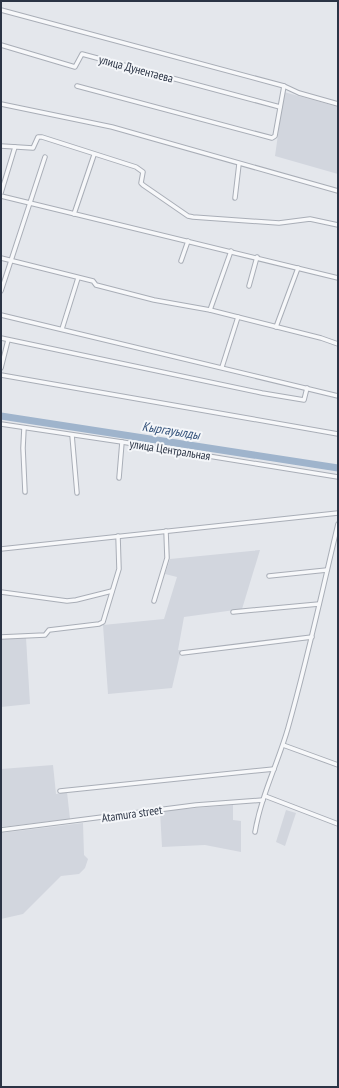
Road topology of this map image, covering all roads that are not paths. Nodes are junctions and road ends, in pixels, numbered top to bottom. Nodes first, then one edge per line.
1 (1, 10) edge
2 (1, 45) edge
3 (77, 86) dead end
4 (284, 86) junction
5 (1, 104) edge
6 (338, 104) edge
7 (280, 107) junction
8 (1, 146) edge
9 (15, 147) junction
10 (94, 155) junction
11 (45, 157) dead end
12 (239, 164) junction
13 (338, 191) edge
14 (1, 195) edge
15 (236, 198) dead end
16 (30, 203) junction
17 (74, 214) junction
18 (338, 225) edge
19 (188, 241) junction
20 (230, 251) junction
21 (257, 257) junction
22 (1, 258) edge
23 (11, 261) junction
24 (181, 261) dead end
25 (298, 268) junction
26 (78, 278) junction
27 (338, 278) edge
28 (249, 286) dead end
29 (1, 291) edge
30 (210, 310) junction
31 (1, 315) edge
32 (238, 317) junction
33 (276, 327) junction
34 (62, 329) junction
35 (1, 338) edge
36 (8, 340) junction
37 (338, 344) edge
38 (222, 367) junction
39 (1, 368) edge
40 (1, 375) edge
41 (307, 388) junction
42 (338, 396) edge
43 (1, 424) edge
44 (24, 428) junction
45 (72, 434) junction
46 (338, 434) edge
47 (122, 442) junction
48 (338, 477) edge
49 (119, 478) dead end
50 (25, 492) dead end
51 (77, 493) dead end
52 (338, 513) edge
53 (338, 524) edge
54 (166, 531) junction
55 (118, 536) junction
56 (1, 549) edge
57 (327, 570) junction
58 (269, 576) dead end
59 (112, 591) junction
60 (1, 592) edge
61 (154, 601) dead end
62 (319, 604) junction
63 (233, 612) dead end
64 (1, 637) edge
65 (312, 637) junction
66 (182, 653) dead end
67 (283, 745) junction
68 (338, 765) edge
69 (274, 769) junction
70 (60, 791) dead end
71 (264, 796) junction
72 (263, 800) junction
73 (338, 824) edge
74 (1, 830) edge
75 (255, 832) dead end

1 - 4 street
2 - 7 street, улица Дунентаева
3 - 7 street
4 - 6 street
4 - 7 street
5 - 12 street
8 - 9 street
9 - 10 street
9 - 14 street
10 - 17 street
10 - 18 street
11 - 16 street
12 - 13 street
12 - 15 street
14 - 16 street
16 - 17 street
16 - 23 street
17 - 19 street
19 - 20 street
19 - 24 street
20 - 21 street
20 - 30 street
21 - 25 street
21 - 28 street
22 - 23 street
23 - 26 street
23 - 29 street
25 - 27 street
25 - 33 street
26 - 30 street
26 - 34 street
30 - 32 street
31 - 34 street
32 - 33 street
32 - 38 street
33 - 37 street
34 - 38 street
35 - 36 street
36 - 39 street
36 - 41 street
38 - 41 street
40 - 46 street
41 - 42 street
43 - 44 street, улица Центральная
44 - 45 street, улица Центральная
44 - 50 street
45 - 47 street, улица Центральная
45 - 51 street
47 - 48 street, улица Центральная
47 - 49 street
52 - 54 street
53 - 57 street
54 - 55 street
54 - 61 street
55 - 56 street
55 - 59 street
57 - 58 street
57 - 62 street
59 - 60 street
59 - 64 street
62 - 63 street
62 - 65 street
65 - 66 street
65 - 67 street
67 - 68 street
67 - 69 street
69 - 70 street
69 - 71 street
71 - 72 street
71 - 73 street
72 - 74 street, Atamura street
72 - 75 street

